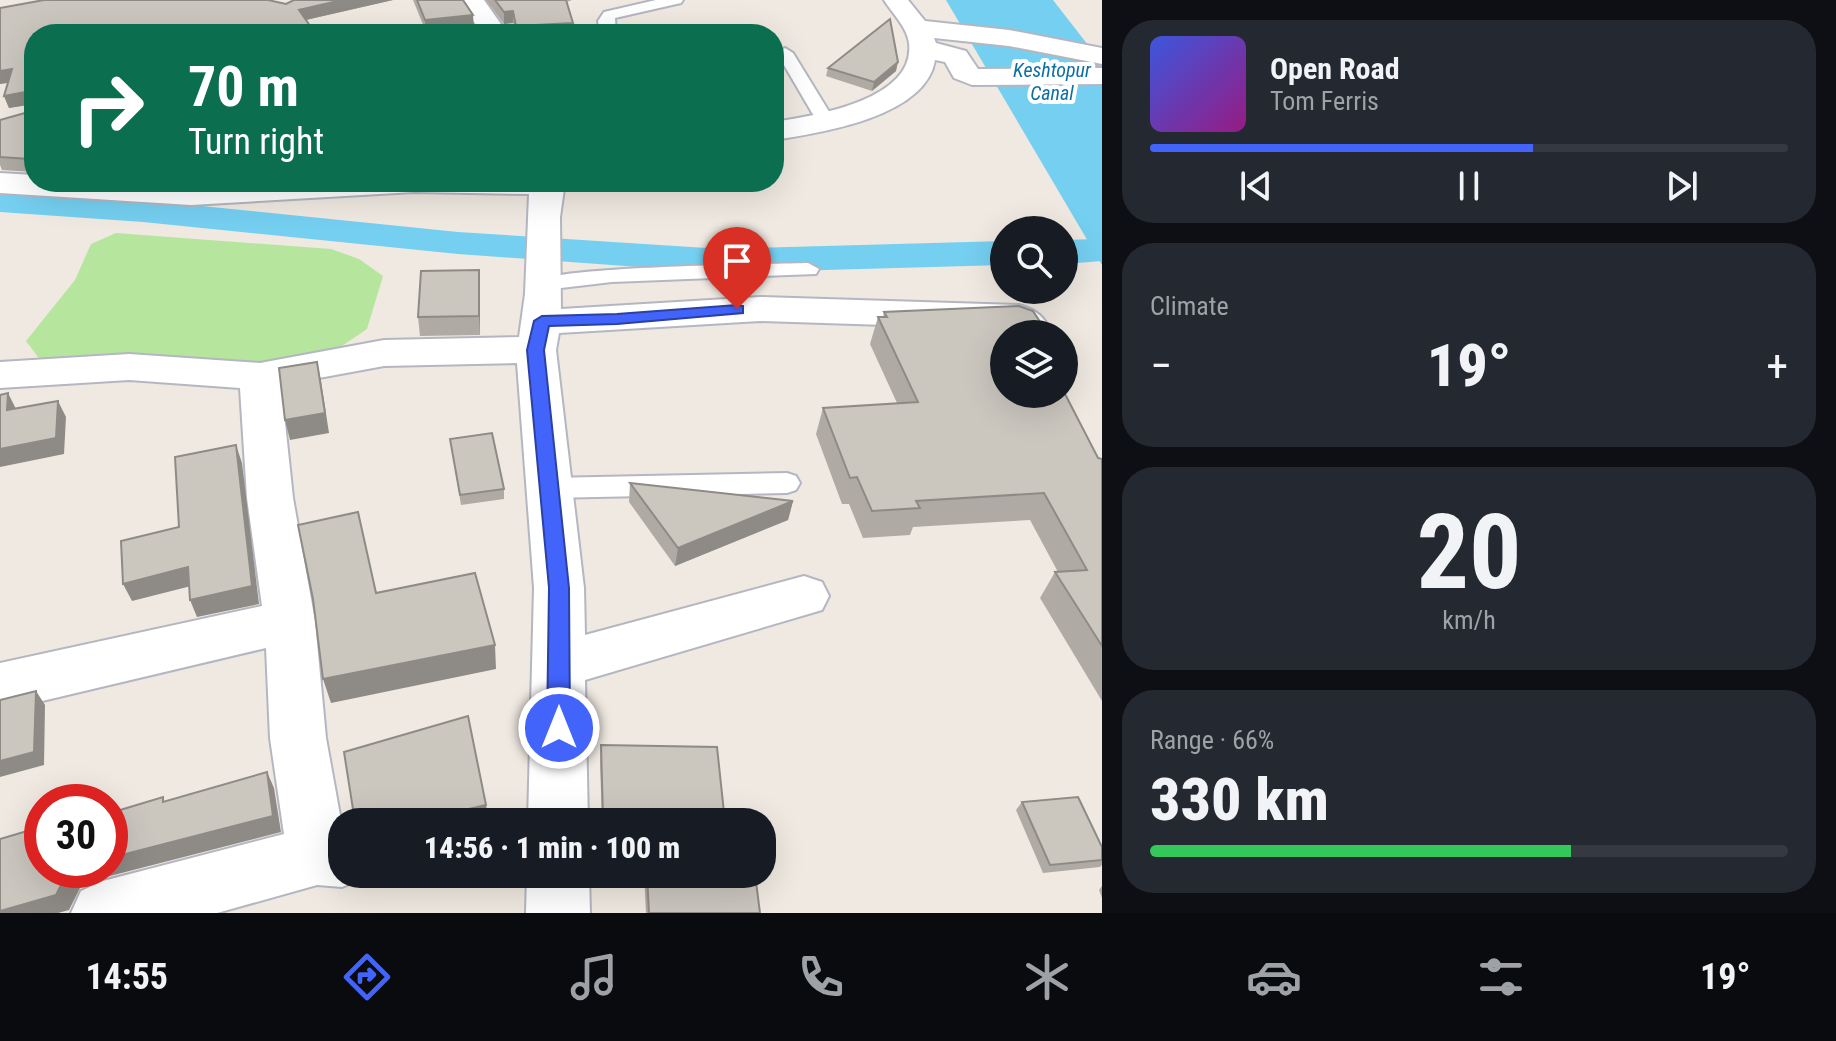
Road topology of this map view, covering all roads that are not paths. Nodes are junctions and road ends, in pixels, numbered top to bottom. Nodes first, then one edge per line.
1 (471, 0) edge
2 (676, 0) edge
3 (896, 0) edge
4 (488, 24) edge
5 (606, 24) edge
6 (920, 38) junction
7 (961, 46) junction
8 (785, 53) dead end
9 (1102, 56) edge
10 (1102, 76) edge
11 (827, 123) junction
12 (784, 129) edge
13 (0, 183) edge
14 (24, 185) edge
15 (143, 192) edge
16 (242, 192) edge
17 (547, 192) edge
18 (808, 269) dead end
19 (541, 308) junction
20 (1023, 320) edge
21 (0, 375) edge
22 (260, 376) junction
23 (787, 483) dead end
24 (549, 488) junction
25 (804, 596) dead end
26 (290, 621) junction
27 (559, 665) junction
28 (0, 687) edge
29 (558, 808) edge
30 (328, 852) edge
31 (328, 856) edge
32 (558, 888) edge
33 (103, 913) edge
34 (558, 913) edge

1 - 4 street
2 - 5 lane
3 - 6 street
6 - 7 street
6 - 11 street
7 - 9 street
7 - 10 street
8 - 11 lane
11 - 12 street
13 - 14 street
15 - 16 street
17 - 19 street
18 - 19 lane
19 - 20 street
19 - 22 street
19 - 24 street
21 - 22 street
22 - 26 street
23 - 24 lane
24 - 27 street
25 - 27 street
26 - 28 street
26 - 30 street
27 - 29 street
31 - 33 street
32 - 34 street

